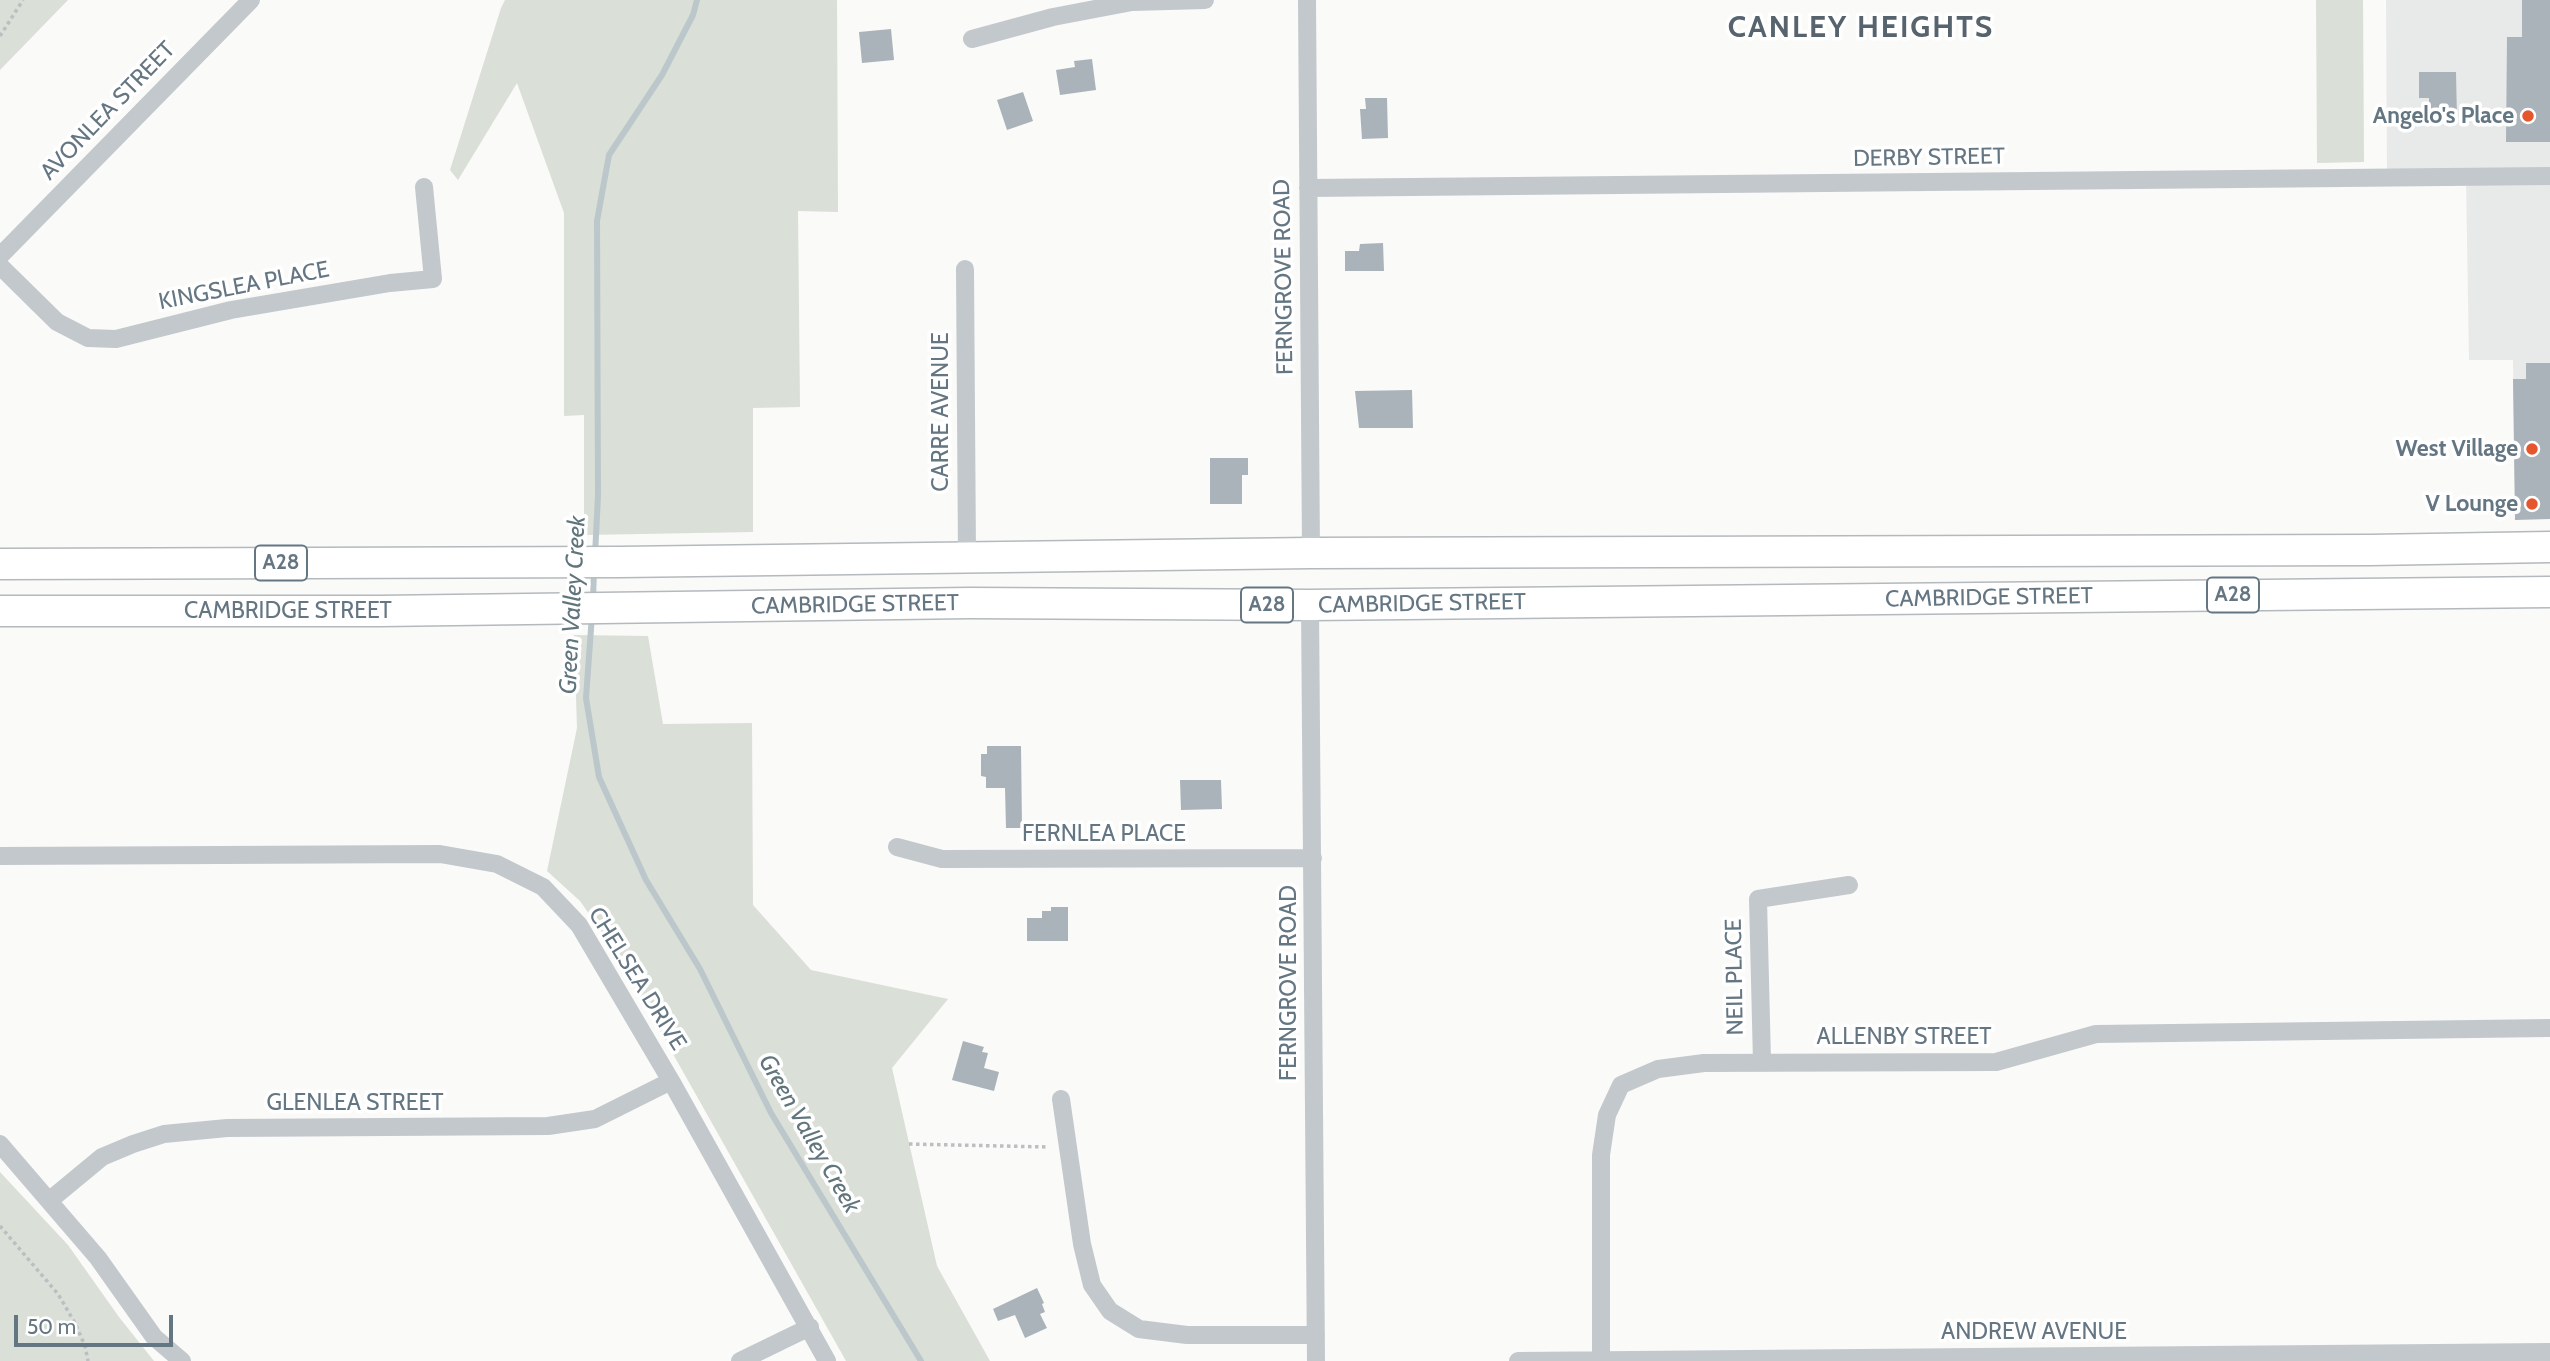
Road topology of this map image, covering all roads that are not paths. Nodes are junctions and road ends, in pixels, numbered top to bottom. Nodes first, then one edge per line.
1 (251, 0) edge
2 (1205, 0) edge
3 (1307, 0) edge
4 (972, 40) dead end
5 (2550, 176) edge
6 (424, 187) dead end
7 (1308, 188) junction
8 (0, 257) edge
9 (0, 266) edge
10 (965, 269) dead end
11 (2550, 547) edge
12 (1311, 553) junction
13 (967, 556) junction
14 (0, 564) edge
15 (2550, 592) edge
16 (1310, 605) junction
17 (0, 611) edge
18 (897, 847) dead end
19 (0, 856) edge
20 (1313, 858) junction
21 (1849, 885) dead end
22 (2550, 1028) edge
23 (1762, 1062) junction
24 (671, 1080) junction
25 (1061, 1100) dead end
26 (0, 1144) edge
27 (50, 1200) junction
28 (810, 1327) junction
29 (1316, 1335) junction
30 (2550, 1352) edge
31 (1601, 1360) edge
32 (182, 1361) edge
33 (740, 1361) edge
34 (827, 1361) edge
35 (1317, 1361) edge
36 (1518, 1361) edge

1 - 8 street, AVONLEA STREET
2 - 4 street
3 - 7 street, FERNGROVE ROAD
5 - 7 street, DERBY STREET
6 - 9 street, KINGSLEA PLACE
7 - 12 street, FERNGROVE ROAD
10 - 13 street, CARRE AVENUE
11 - 12 highway, CAMBRIDGE STREET / A28
12 - 13 highway, CAMBRIDGE STREET / A28
13 - 14 highway, CAMBRIDGE STREET / A28
15 - 16 highway, CAMBRIDGE STREET / A28
16 - 17 highway, CAMBRIDGE STREET / A28
16 - 20 street, FERNGROVE ROAD
18 - 20 street, FERNLEA PLACE
19 - 24 street, CHELSEA DRIVE
20 - 29 street, FERNGROVE ROAD
21 - 23 street, NEIL PLACE
22 - 23 street, ALLENBY STREET
23 - 31 street, ALLENBY STREET
24 - 27 street, GLENLEA STREET
24 - 28 street, CHELSEA DRIVE
25 - 29 street
26 - 27 street
27 - 32 street
28 - 33 street
28 - 34 street, CHELSEA DRIVE
29 - 35 street, FERNGROVE ROAD
30 - 31 street, ANDREW AVENUE
31 - 36 street, ANDREW AVENUE

